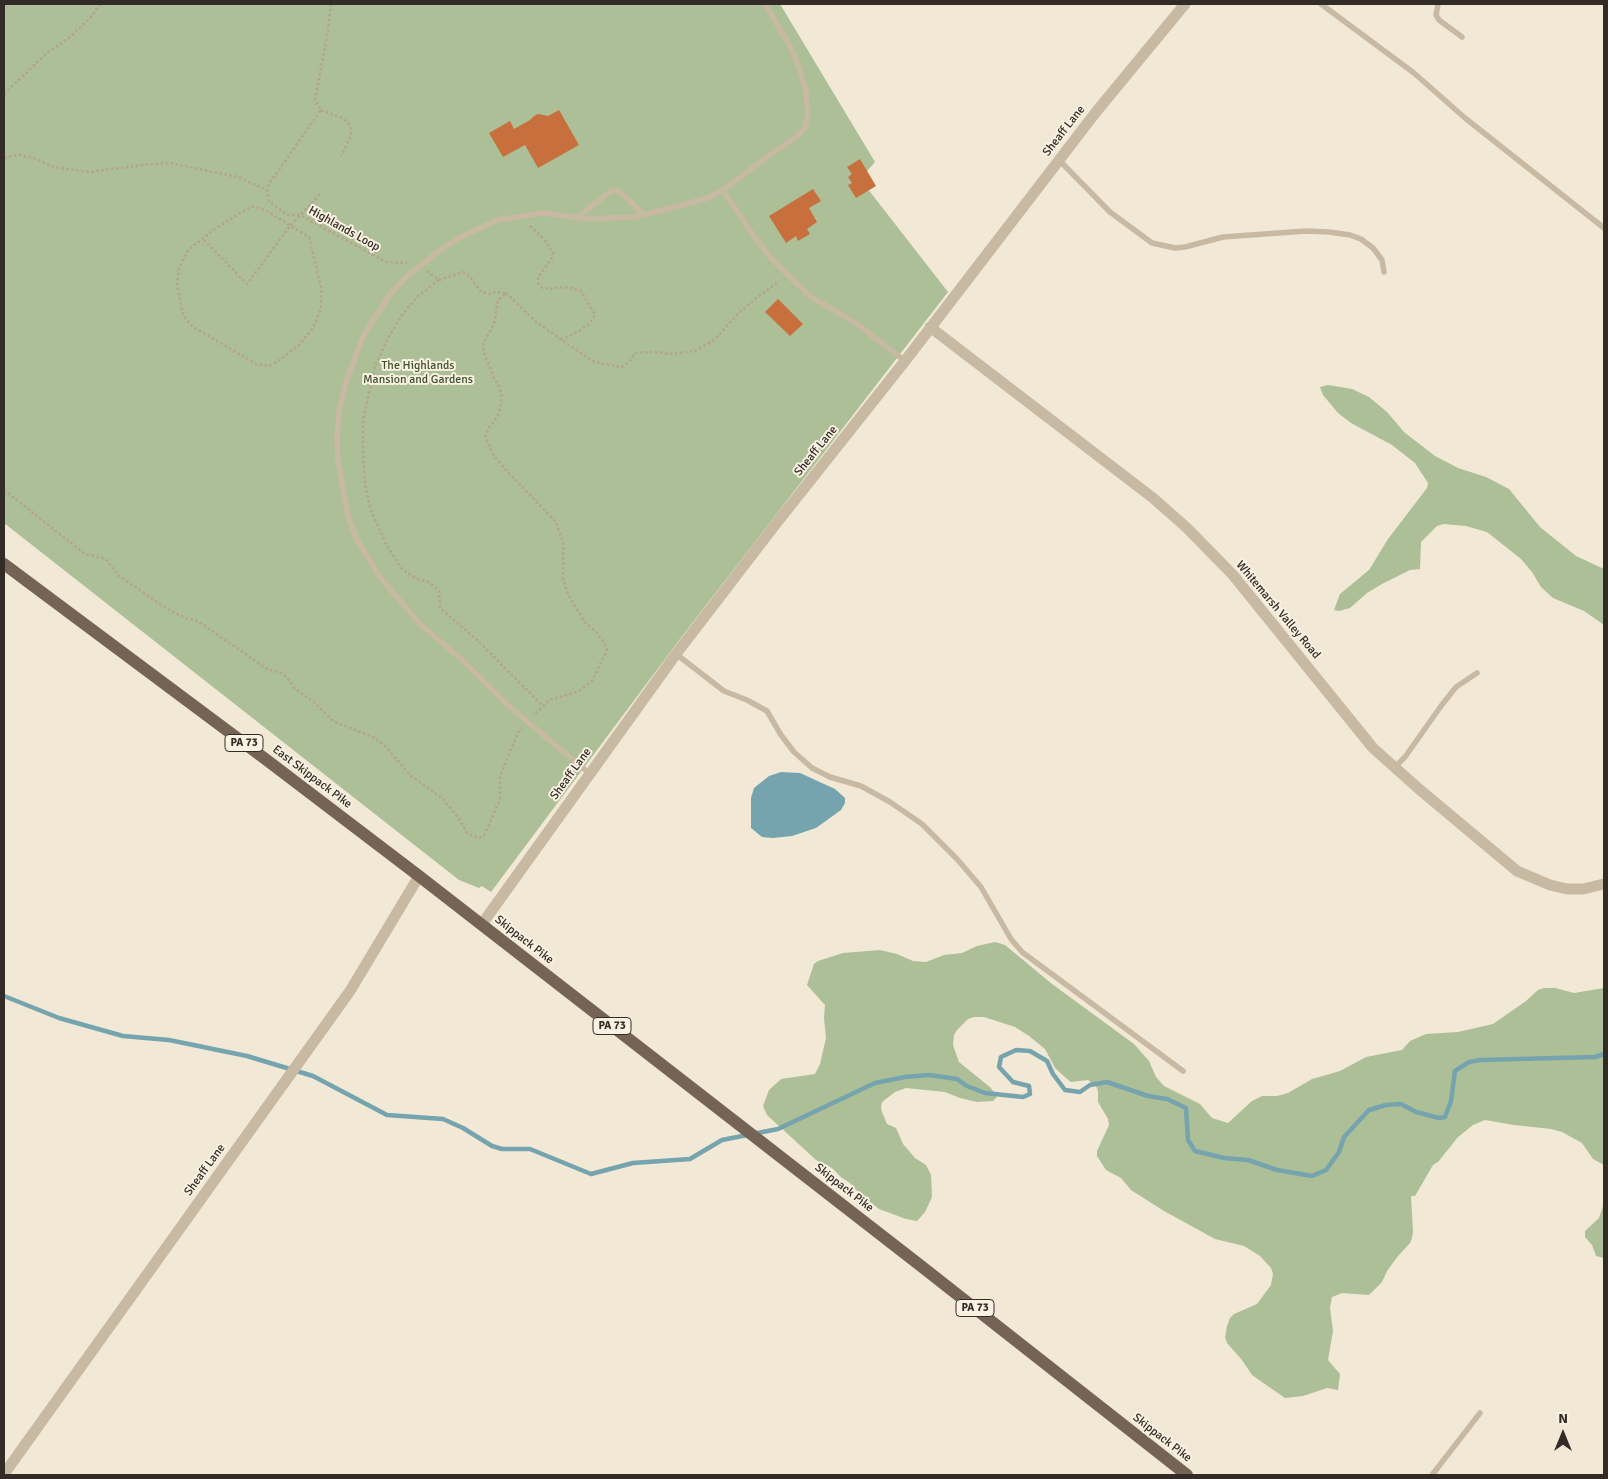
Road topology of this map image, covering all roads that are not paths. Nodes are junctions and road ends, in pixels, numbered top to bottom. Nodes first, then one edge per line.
1 (765, 4) edge
2 (1185, 4) edge
3 (1321, 4) edge
4 (1438, 4) edge
5 (1462, 37) dead end
6 (1059, 160) junction
7 (723, 190) junction
8 (644, 215) junction
9 (578, 217) junction
10 (1604, 228) edge
11 (1384, 272) dead end
12 (930, 326) junction
13 (905, 361) junction
14 (4, 564) edge
15 (676, 654) junction
16 (1477, 673) dead end
17 (1394, 768) junction
18 (589, 773) junction
19 (419, 876) junction
20 (1604, 884) edge
21 (482, 924) junction
22 (1182, 1071) dead end
23 (1480, 1413) dead end
24 (4, 1474) edge
25 (1187, 1475) edge
26 (1432, 1475) edge

1 - 7 lane
2 - 6 street, Sheaff Lane
3 - 10 lane
4 - 5 lane
6 - 11 lane
6 - 12 street, Sheaff Lane
7 - 8 lane
7 - 13 lane
8 - 9 lane
8 - 9 lane
9 - 18 lane
12 - 13 street, Sheaff Lane
12 - 17 street, Whitemarsh Valley Road
13 - 15 street, Sheaff Lane
14 - 19 main road, East Skippack Pike / PA 73
15 - 18 street, Sheaff Lane
15 - 22 lane
16 - 17 lane
17 - 20 street, Whitemarsh Valley Road
18 - 21 street, Sheaff Lane
19 - 21 main road, East Skippack Pike / PA 73
19 - 24 street, Sheaff Lane
21 - 25 main road, Skippack Pike / PA 73
23 - 26 lane

